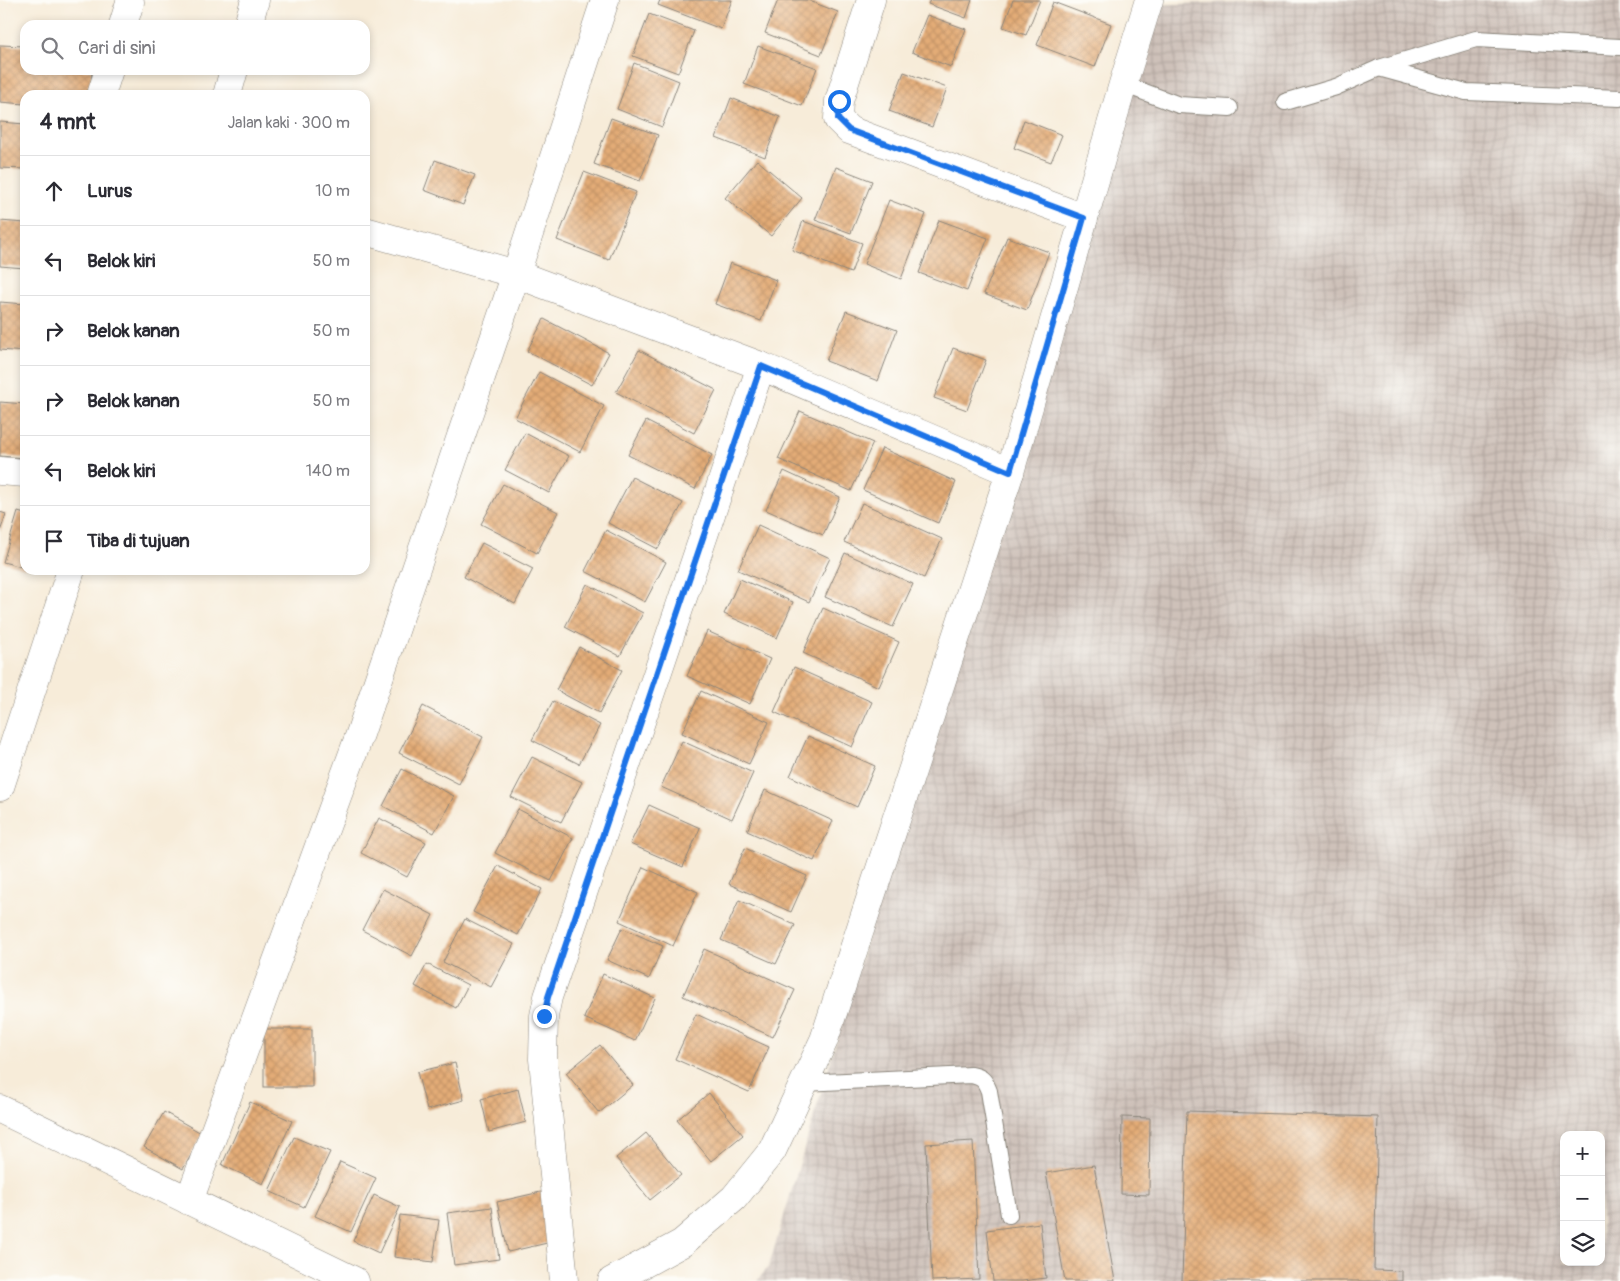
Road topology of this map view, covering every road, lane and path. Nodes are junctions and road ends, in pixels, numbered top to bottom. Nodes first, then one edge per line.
1 (256, 0) edge
2 (605, 0) edge
3 (871, 0) edge
4 (1149, 0) edge
5 (250, 20) edge
6 (1620, 47) edge
7 (1379, 68) junction
8 (107, 75) edge
9 (232, 75) edge
10 (1123, 84) junction
11 (103, 90) edge
12 (228, 90) edge
13 (1620, 98) edge
14 (1285, 102) dead end
15 (1230, 108) dead end
16 (1084, 218) junction
17 (370, 232) edge
18 (516, 274) junction
19 (761, 366) junction
20 (0, 471) edge
21 (1010, 472) junction
22 (20, 473) edge
23 (69, 575) edge
24 (0, 787) edge
25 (804, 1083) junction
26 (0, 1109) edge
27 (189, 1201) junction
28 (1009, 1215) dead end
29 (355, 1281) edge
30 (564, 1281) edge
31 (612, 1281) edge

1 - 5 street
2 - 18 street
3 - 16 street
4 - 10 street
6 - 7 lane
7 - 13 lane
7 - 14 lane
8 - 11 street
9 - 12 street
10 - 15 lane
10 - 16 street
16 - 21 street
17 - 18 street
18 - 19 street
18 - 27 street
19 - 21 street
19 - 30 street
20 - 22 street
21 - 25 street
23 - 24 street
25 - 28 lane
25 - 31 street
26 - 27 street
27 - 29 street

